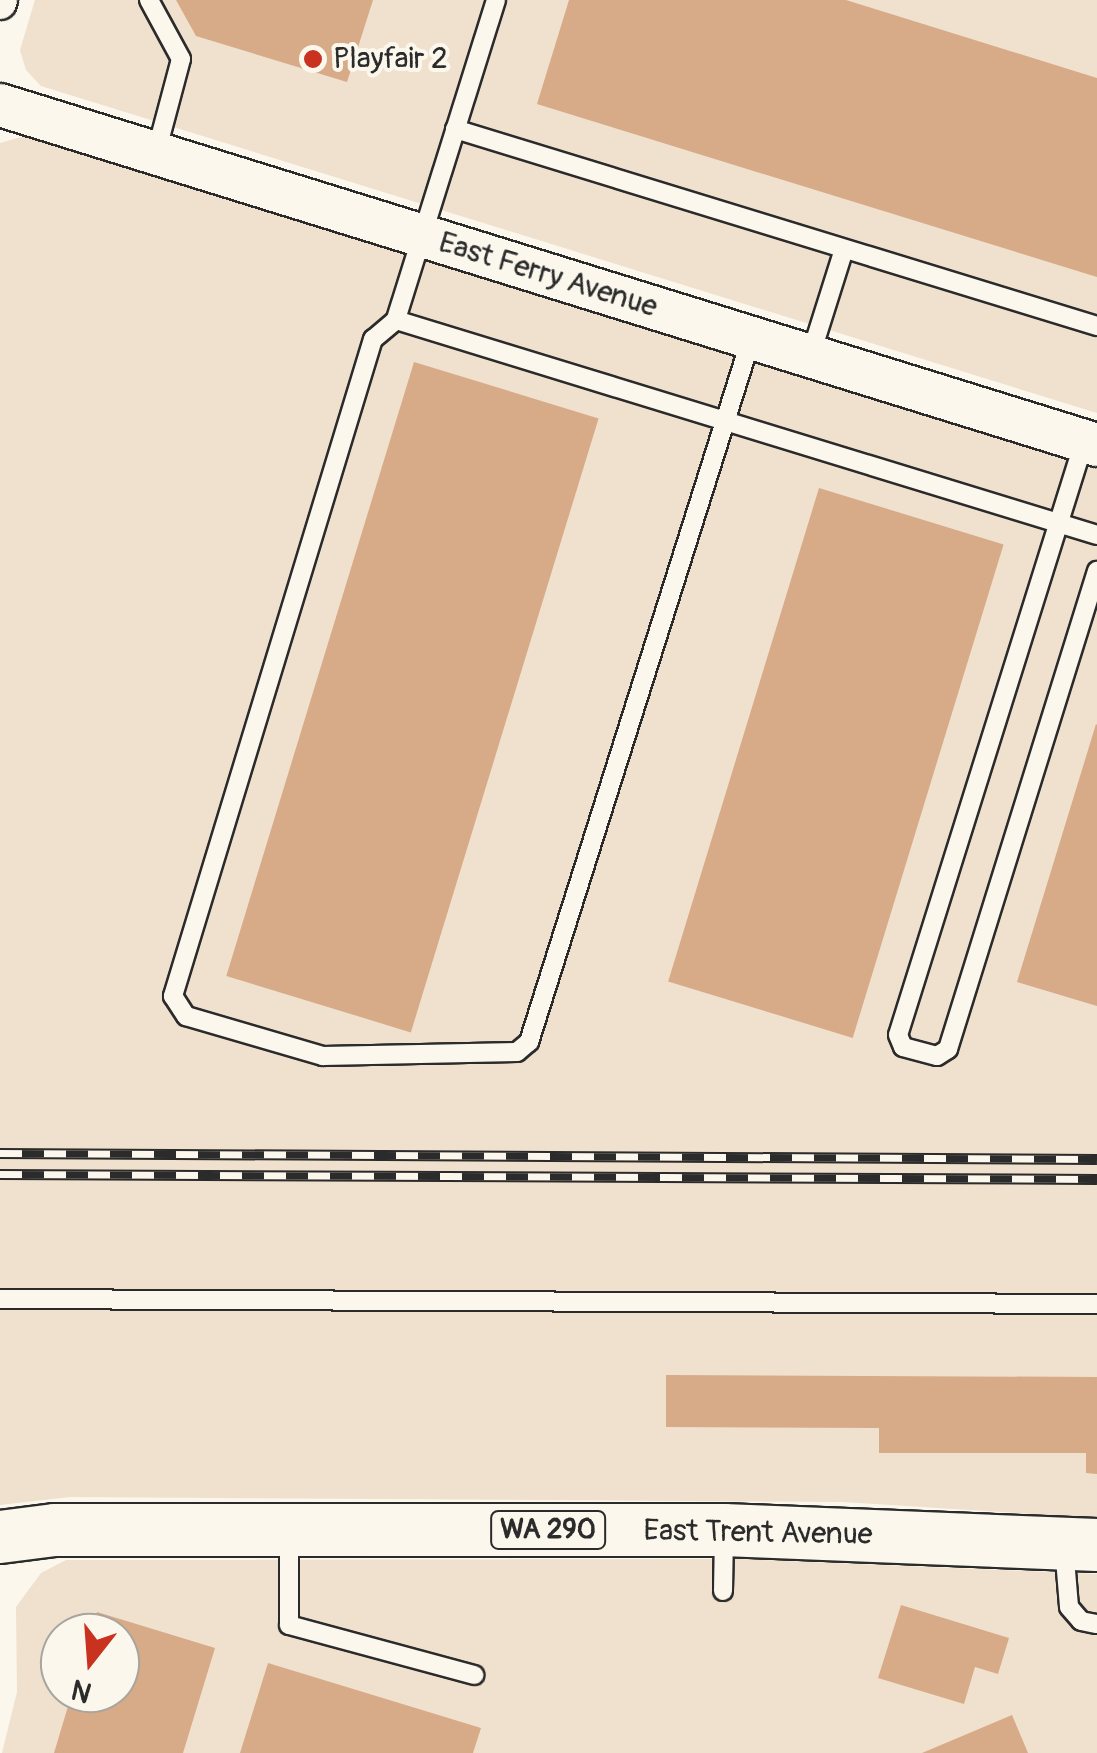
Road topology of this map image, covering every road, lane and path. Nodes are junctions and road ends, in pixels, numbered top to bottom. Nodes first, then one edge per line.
1 (149, 0) edge
2 (496, 0) edge
3 (0, 105) edge
4 (454, 129) junction
5 (156, 154) junction
6 (421, 236) junction
7 (844, 249) junction
8 (396, 320) junction
9 (1097, 326) edge
10 (751, 338) junction
11 (810, 357) junction
12 (724, 420) junction
13 (1090, 443) edge
14 (1059, 523) junction
15 (1097, 535) edge
16 (1097, 571) edge
17 (0, 1298) edge
18 (1097, 1304) edge
19 (289, 1530) junction
20 (724, 1530) junction
21 (0, 1537) edge
22 (1080, 1544) edge
23 (723, 1591) dead end
24 (1097, 1624) edge
25 (474, 1676) dead end

1 - 5 lane
2 - 4 lane
3 - 5 street, East Ferry Avenue
4 - 6 lane
4 - 7 lane
5 - 6 street, East Ferry Avenue
6 - 8 lane
6 - 10 street, East Ferry Avenue
7 - 9 lane
7 - 11 lane
8 - 12 lane
8 - 12 lane
10 - 11 street, East Ferry Avenue
10 - 12 lane
11 - 13 street, East Ferry Avenue
12 - 14 lane
13 - 14 lane
14 - 15 lane
14 - 16 lane
17 - 18 lane
19 - 20 main road, East Trent Avenue / WA 290
19 - 21 main road, East Trent Avenue / WA 290
19 - 25 lane
20 - 22 main road, East Trent Avenue / WA 290
20 - 23 lane
22 - 24 lane

